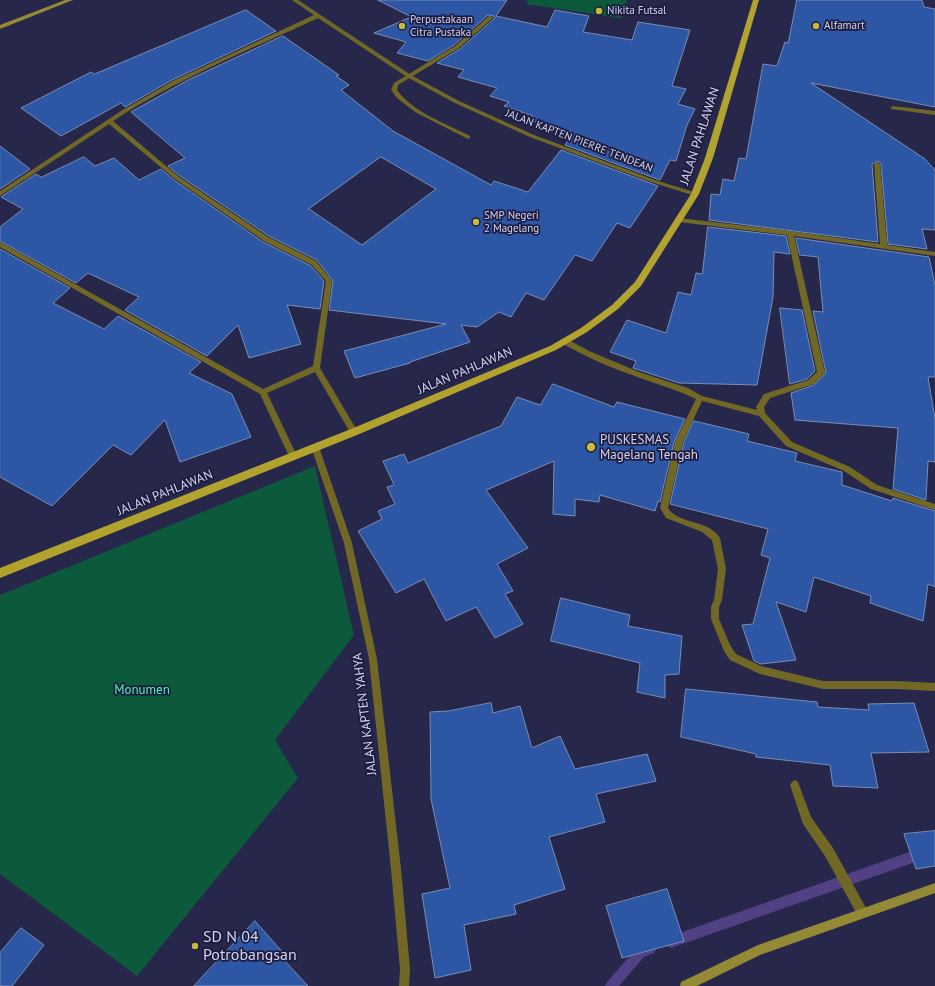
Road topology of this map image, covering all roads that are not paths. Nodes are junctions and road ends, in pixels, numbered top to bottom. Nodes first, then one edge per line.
1 (70, 0) edge
2 (295, 0) edge
3 (756, 0) edge
4 (317, 16) junction
5 (491, 16) dead end
6 (0, 27) edge
7 (409, 76) junction
8 (893, 108) dead end
9 (935, 113) edge
10 (109, 121) junction
11 (468, 137) dead end
12 (877, 164) dead end
13 (0, 194) edge
14 (695, 194) junction
15 (678, 220) junction
16 (790, 233) junction
17 (0, 244) edge
18 (884, 247) junction
19 (935, 254) edge
20 (564, 341) junction
21 (316, 368) junction
22 (263, 392) junction
23 (700, 398) junction
24 (761, 414) junction
25 (354, 432) junction
26 (316, 447) junction
27 (293, 456) junction
28 (935, 507) edge
29 (0, 573) edge
30 (935, 687) edge
31 (795, 785) dead end
32 (935, 888) edge
33 (862, 912) junction
34 (404, 986) edge
35 (685, 986) edge

1 - 6 main road
2 - 4 street, JALAN KAPTEN PIERRE TENDEAN
3 - 14 main road, JALAN PAHLAWAN
4 - 7 street, JALAN KAPTEN PIERRE TENDEAN
4 - 10 street
5 - 7 street
7 - 11 street
7 - 14 street, JALAN KAPTEN PIERRE TENDEAN
8 - 9 street
10 - 13 street
10 - 21 street
12 - 18 street
14 - 15 main road, JALAN PAHLAWAN
15 - 16 street
15 - 20 main road, JALAN PAHLAWAN
16 - 18 street
16 - 24 street
17 - 22 street
18 - 19 street
20 - 23 street
20 - 25 main road, JALAN PAHLAWAN
21 - 22 street
21 - 25 street
22 - 27 street
23 - 24 street
23 - 30 street
24 - 28 street
25 - 26 main road, JALAN PAHLAWAN
26 - 27 main road, JALAN PAHLAWAN
26 - 34 street, JALAN KAPTEN YAHYA
27 - 29 main road, JALAN PAHLAWAN
31 - 33 street
32 - 33 main road
33 - 35 main road

